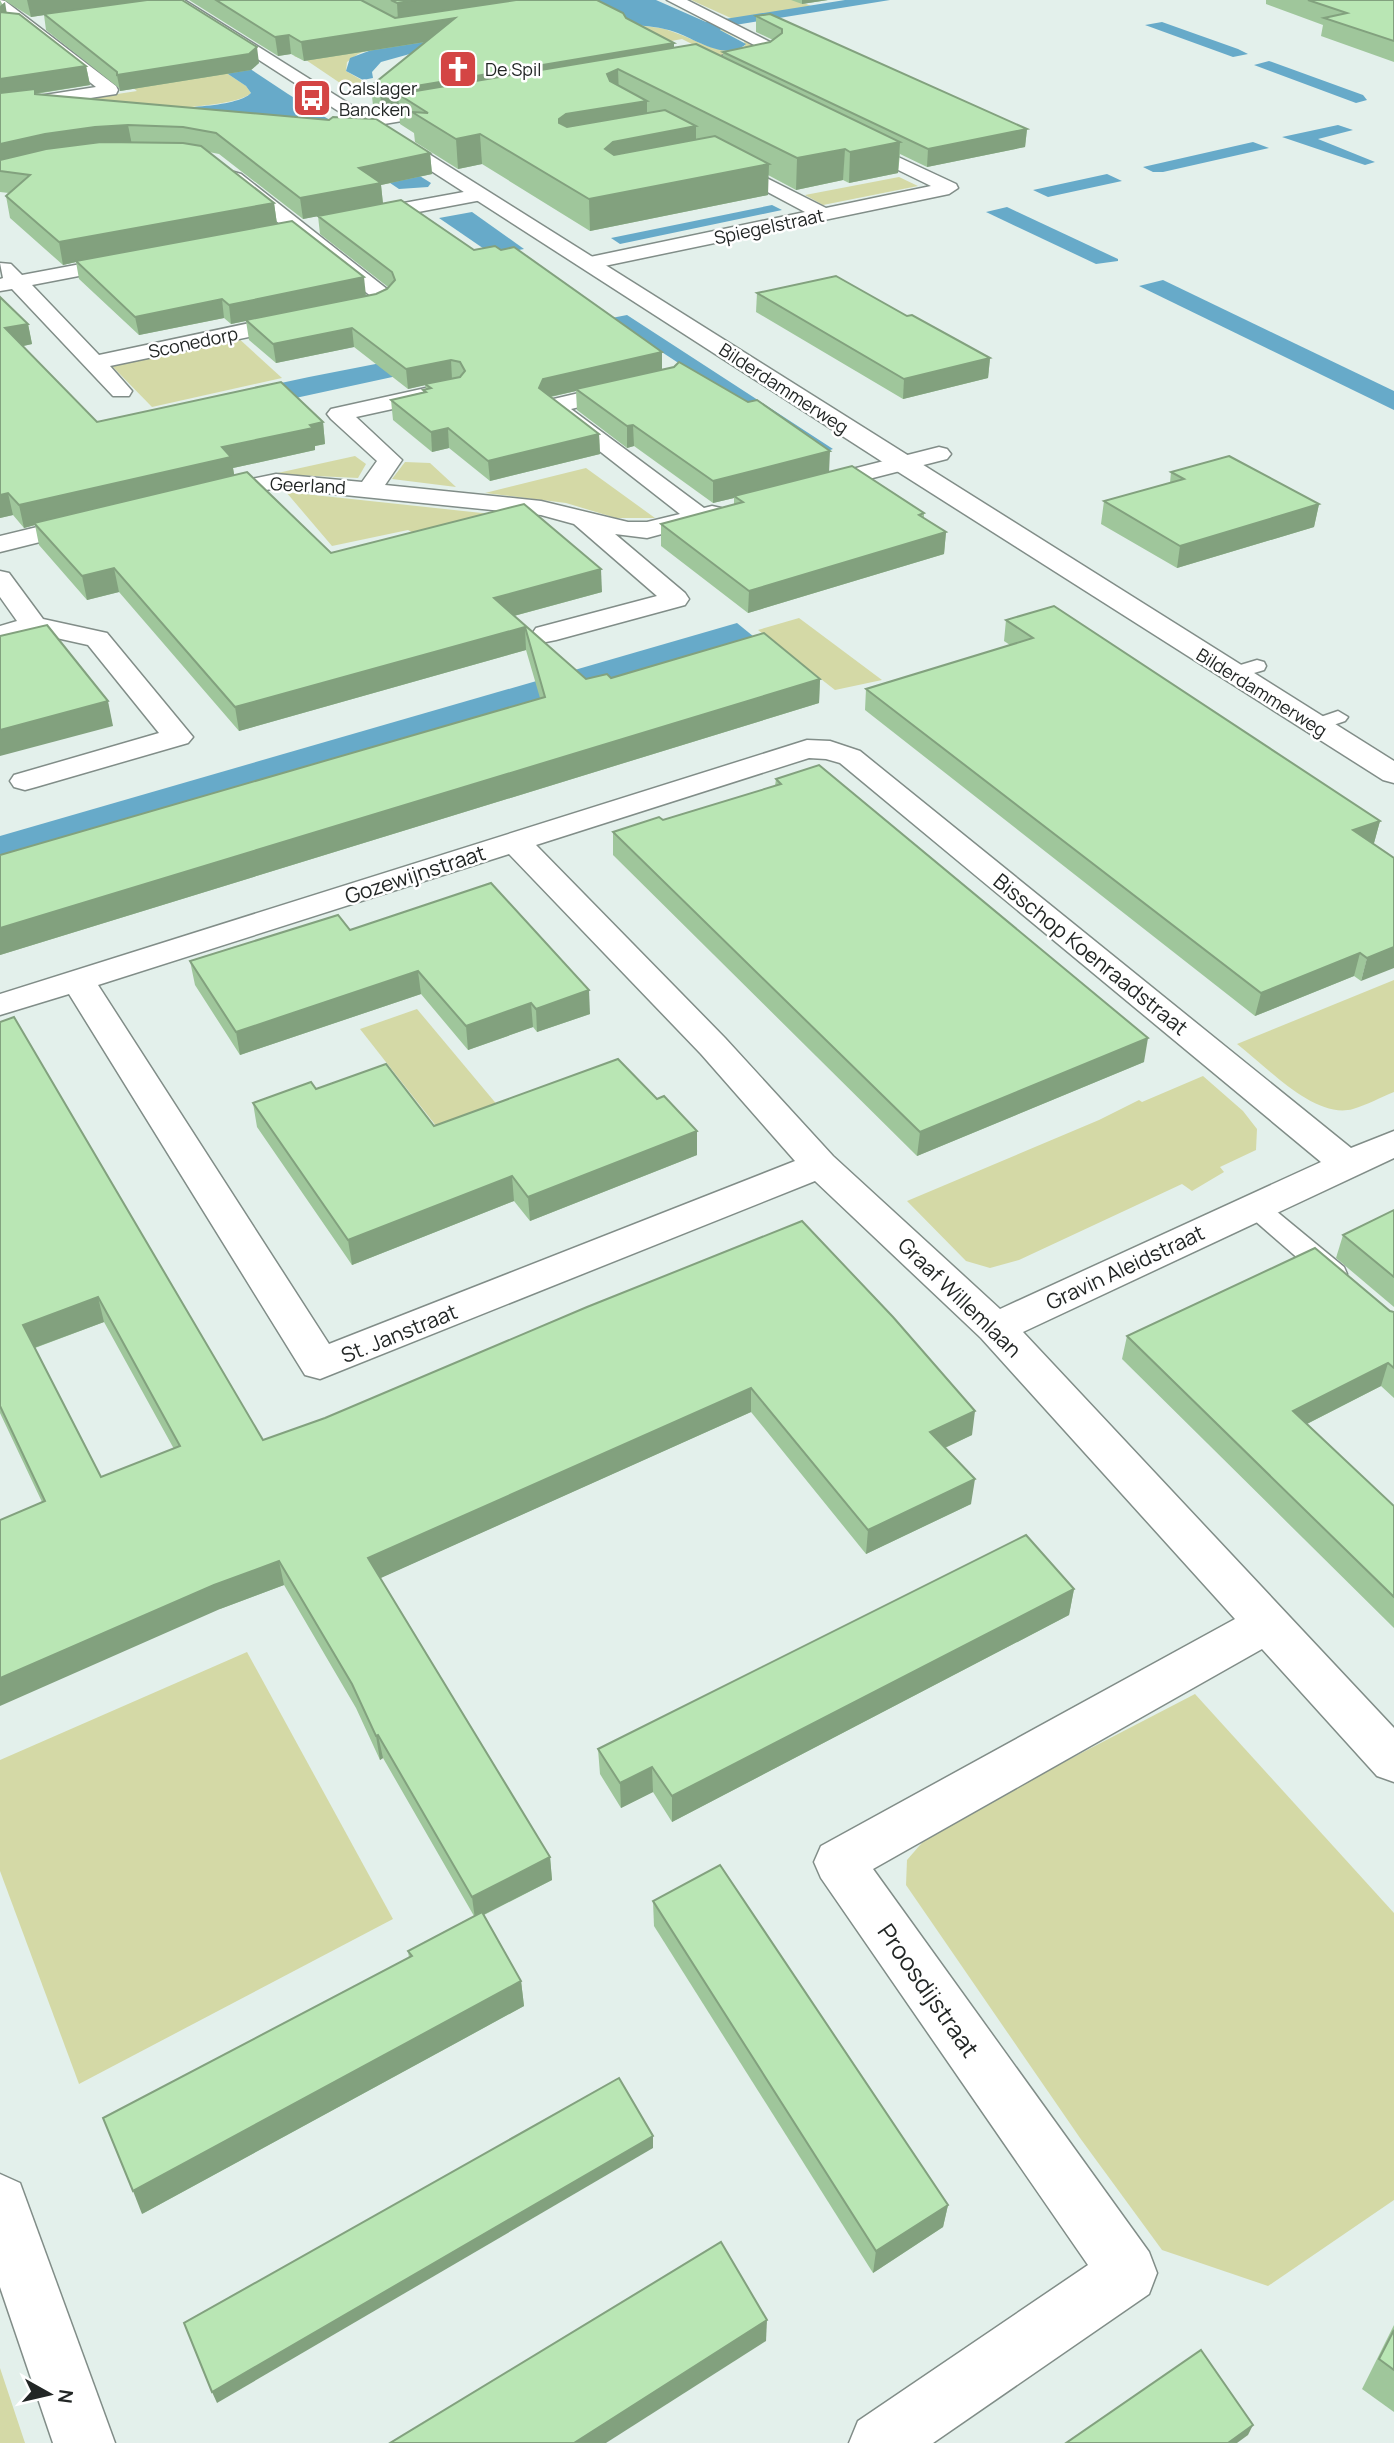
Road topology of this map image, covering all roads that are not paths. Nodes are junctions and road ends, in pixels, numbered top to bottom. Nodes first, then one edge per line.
1 (675, 0) edge
2 (175, 2) edge
3 (0, 4) edge
4 (55, 21) edge
5 (27, 25) junction
6 (5, 28) edge
7 (711, 63) edge
8 (464, 106) edge
9 (0, 107) edge
10 (366, 122) junction
11 (836, 133) edge
12 (712, 158) edge
13 (221, 167) edge
14 (480, 195) junction
15 (823, 214) junction
16 (344, 219) edge
17 (320, 224) edge
18 (298, 228) junction
19 (271, 233) edge
20 (152, 256) edge
21 (590, 263) junction
22 (0, 264) edge
23 (9, 284) edge
24 (95, 363) junction
25 (653, 382) edge
26 (453, 389) edge
27 (121, 391) dead end
28 (939, 454) dead end
29 (900, 463) junction
30 (370, 489) junction
31 (794, 491) edge
32 (184, 500) edge
33 (730, 508) edge
34 (699, 516) junction
35 (105, 519) edge
36 (582, 520) junction
37 (0, 544) edge
38 (0, 579) edge
39 (34, 625) junction
40 (0, 634) edge
41 (546, 634) dead end
42 (830, 750) joint
43 (1394, 774) edge
44 (25, 780) dead end
45 (516, 842) junction
46 (78, 981) junction
47 (0, 1005) edge
48 (1394, 1143) edge
49 (820, 1165) junction
50 (1348, 1165) junction
51 (1255, 1207) junction
52 (1354, 1291) edge
53 (995, 1328) junction
54 (1267, 1624) junction
55 (1394, 1761) edge
56 (0, 2203) edge
57 (84, 2443) edge
58 (880, 2443) edge

1 - 7 street
2 - 10 street, Bilderdammerweg
3 - 5 street
4 - 5 street
5 - 6 street
5 - 9 street
8 - 10 street
10 - 14 street, Bilderdammerweg
11 - 15 street, Spiegelstraat
12 - 15 street
13 - 18 street
14 - 16 street
14 - 21 street, Bilderdammerweg
15 - 21 street, Spiegelstraat
17 - 18 street
18 - 19 street
18 - 24 street, Sconedorp
20 - 23 street
21 - 29 street, Bilderdammerweg
22 - 23 street
23 - 24 street
24 - 27 street
25 - 34 street
26 - 30 street, Geerland
28 - 29 street
29 - 31 street
29 - 43 street, Bilderdammerweg
30 - 32 street, Geerland
30 - 36 street, Geerland
33 - 34 street, Geerland
34 - 36 street, Geerland
35 - 37 street
36 - 41 street, Geerland
38 - 39 street
39 - 40 street
39 - 44 street
42 - 45 street, Gozewijnstraat
42 - 50 street, Bisschop Koenraadstraat
45 - 46 street, Gozewijnstraat
45 - 49 street, Graaf Willemlaan
46 - 47 street, Gozewijnstraat
46 - 49 street, St. Janstraat
48 - 50 street, Gravin Aleidstraat
49 - 53 street, Graaf Willemlaan
50 - 51 street, Gravin Aleidstraat
51 - 52 lane
51 - 53 street, Gravin Aleidstraat
53 - 54 street, Graaf Willemlaan
54 - 55 street, Graaf Willemlaan
54 - 58 street, Proosdijstraat
56 - 57 street

